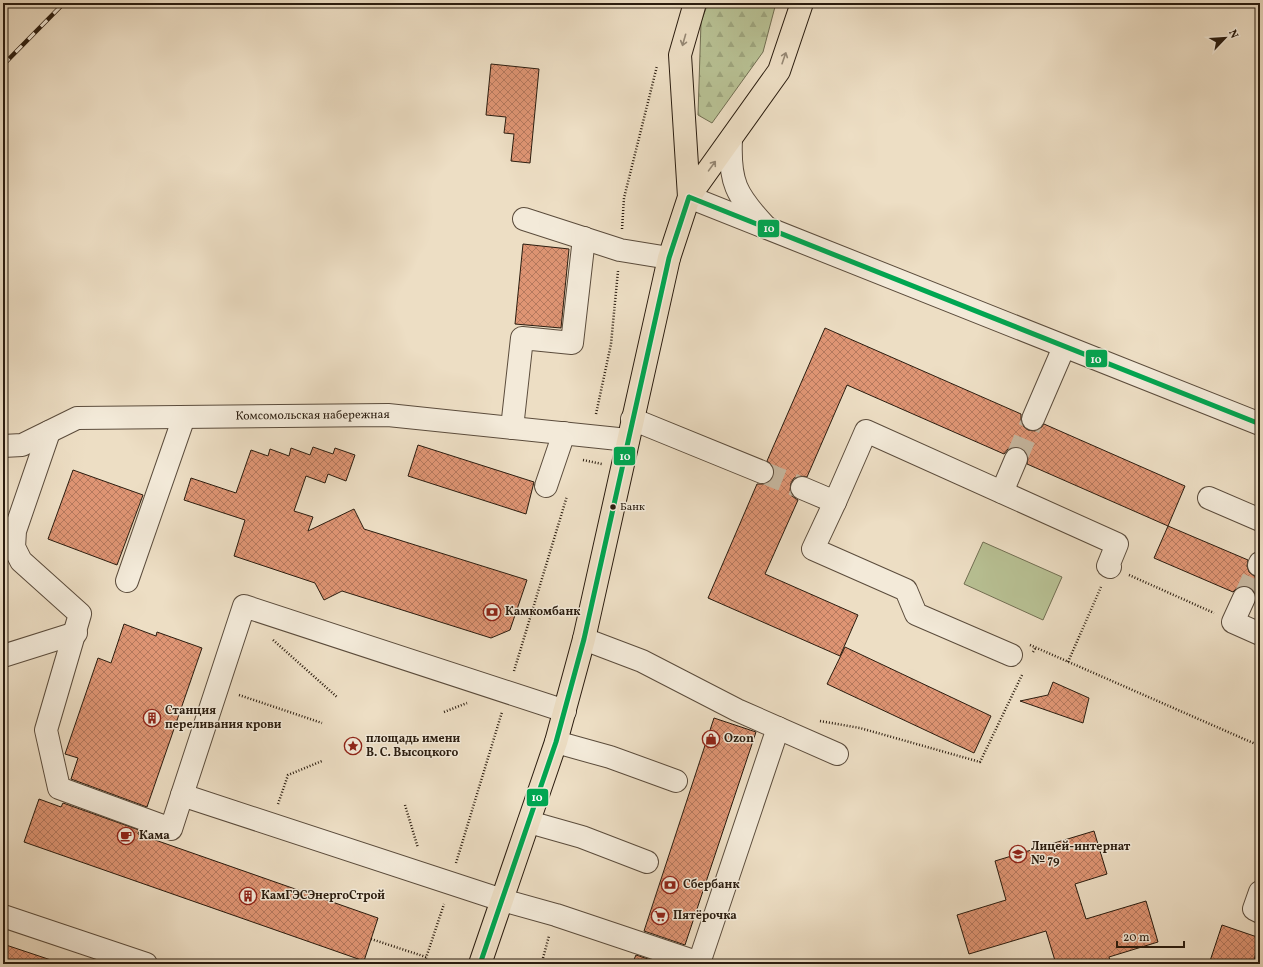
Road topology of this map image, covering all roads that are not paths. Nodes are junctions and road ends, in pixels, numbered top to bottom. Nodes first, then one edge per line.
1 (695, 3) edge
2 (802, 3) edge
3 (731, 139) junction
4 (689, 197) junction
5 (524, 219) dead end
6 (767, 228) junction
7 (584, 238) junction
8 (669, 258) junction
9 (1064, 347) junction
10 (184, 417) junction
11 (1033, 420) tunnel mouth
12 (1260, 424) edge
13 (512, 428) junction
14 (630, 430) junction
15 (49, 432) junction
16 (564, 433) junction
17 (3, 446) edge
18 (1016, 459) tunnel mouth
19 (762, 472) tunnel mouth
20 (546, 486) dead end
21 (802, 488) tunnel mouth
22 (1002, 492) junction
23 (1209, 498) dead end
24 (835, 502) junction
25 (1260, 520) edge
26 (1106, 576) road end
27 (127, 581) dead end
28 (1244, 598) tunnel mouth
29 (76, 633) junction
30 (1260, 634) edge
31 (584, 639) junction
32 (3, 656) edge
33 (1024, 656) road end
34 (565, 711) junction
35 (778, 728) junction
36 (556, 742) junction
37 (837, 754) dead end
38 (676, 781) dead end
39 (182, 795) junction
40 (529, 822) junction
41 (647, 862) dead end
42 (1260, 892) edge
43 (502, 900) junction
44 (1260, 912) edge
45 (3, 916) edge
46 (146, 964) edge
47 (480, 964) edge

1 -> 4 main road
3 -> 2 main road
4 -> 3 main road
3 - 6 street
4 - 6 street
4 - 8 main road
5 - 7 street
6 - 9 street
7 - 8 street
7 - 13 street
8 - 14 main road
9 - 11 street
9 - 12 street
10 - 13 street, Комсомольская набережная
10 - 15 street, Комсомольская набережная
10 - 27 street
13 - 16 street, Комсомольская набережная
14 - 16 street, Комсомольская набережная
14 - 19 street, Комсомольская набережная
14 - 31 main road
15 - 17 street, Комсомольская набережная
15 - 29 street
16 - 20 street
18 - 22 street
21 - 24 street
22 - 24 street
22 - 26 street
23 - 25 street
24 - 33 street
28 - 30 street
29 - 32 street
29 - 39 street
31 - 34 main road
31 - 35 street
34 - 36 main road
34 - 39 street
35 - 37 street
35 - 43 street
36 - 38 street
36 - 40 main road
39 - 43 street
40 - 41 street
40 - 43 main road
42 - 44 street
43 - 47 main road
45 - 46 street

